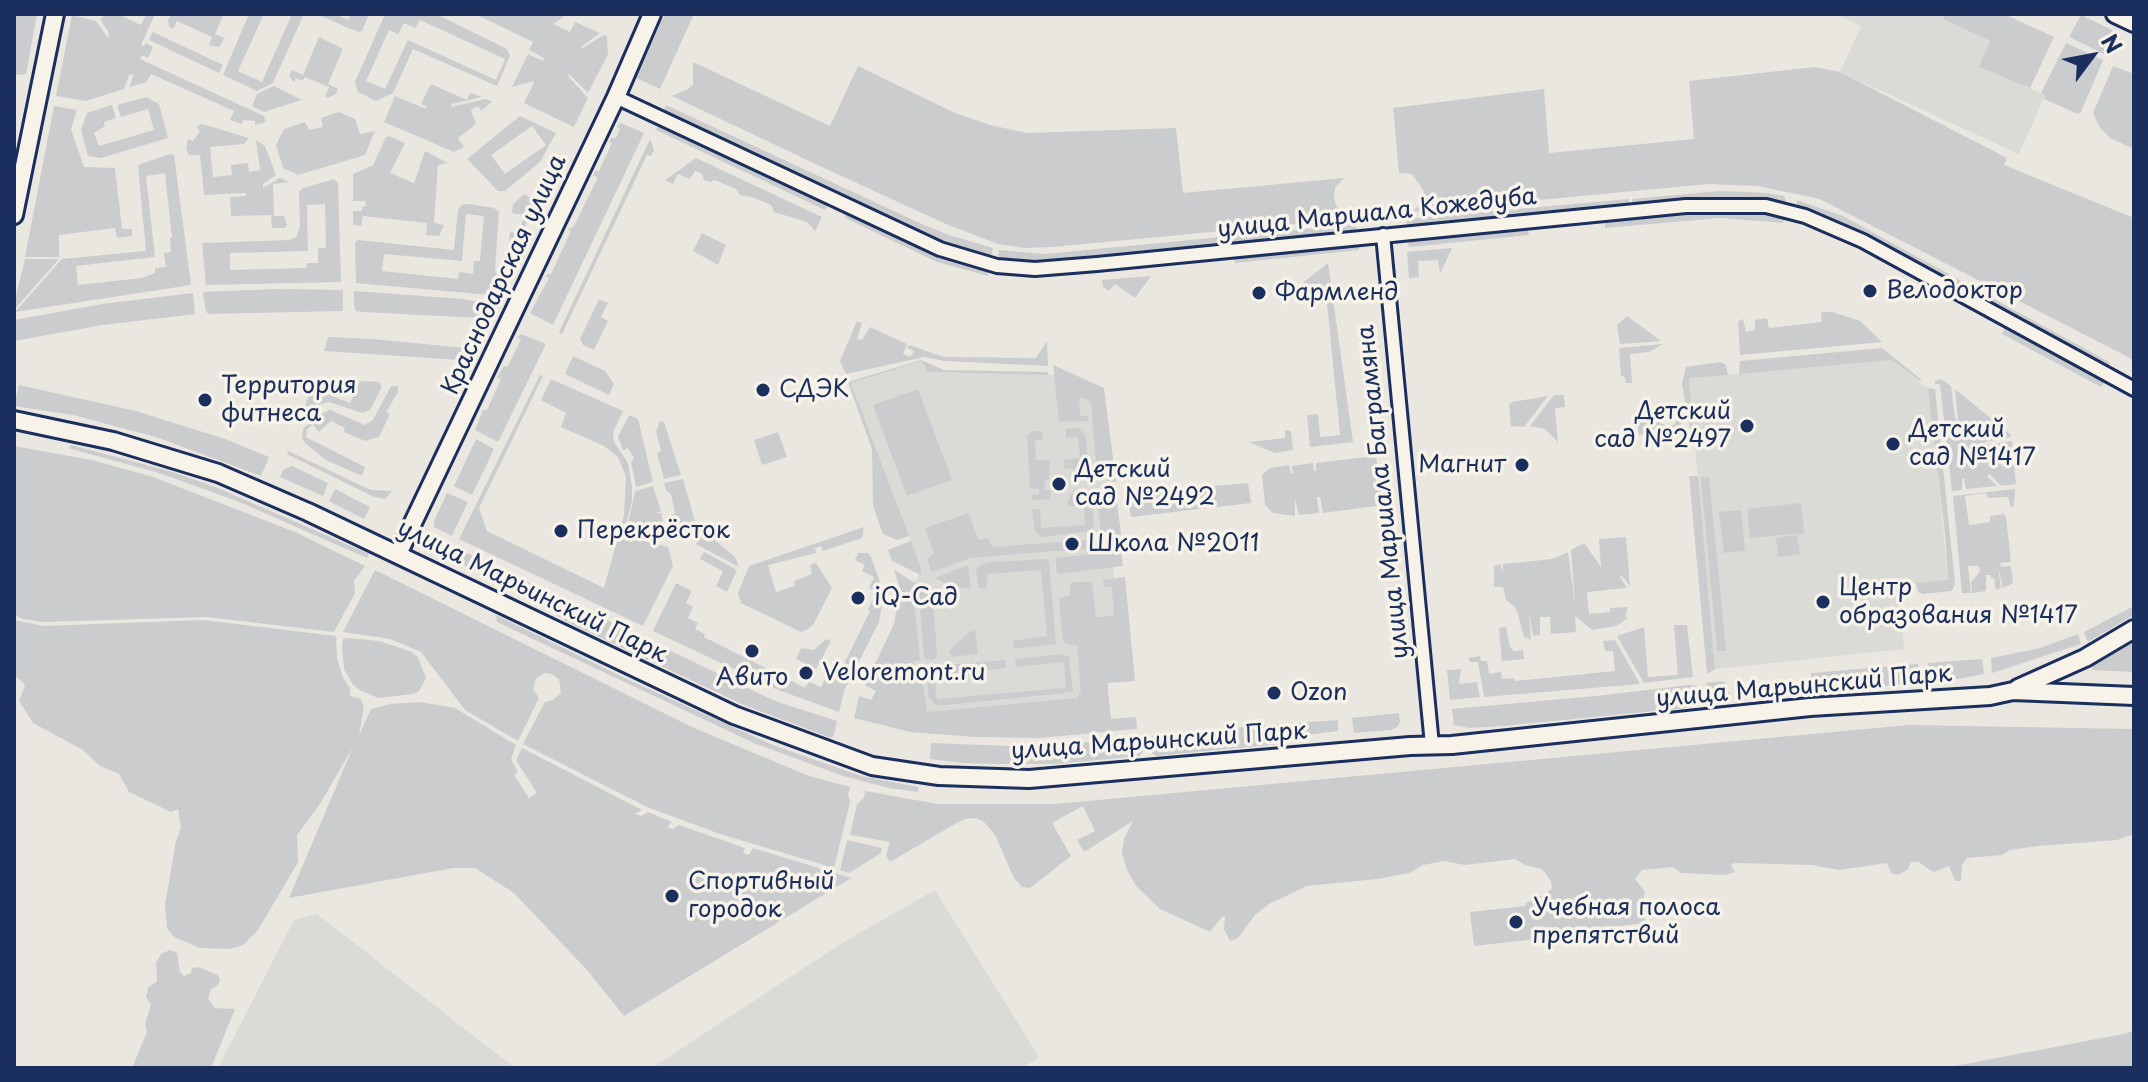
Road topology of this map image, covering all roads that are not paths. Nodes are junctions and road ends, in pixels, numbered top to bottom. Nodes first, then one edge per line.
1 (55, 14) edge
2 (652, 14) edge
3 (2115, 14) edge
4 (2134, 23) edge
5 (616, 97) junction
6 (14, 215) edge
7 (1383, 235) junction
8 (2134, 389) edge
9 (14, 420) edge
10 (398, 554) junction
11 (2134, 629) edge
12 (2013, 691) junction
13 (2134, 696) edge
14 (1432, 745) junction

1 - 6 main road
2 - 5 main road, Краснодарская улица
3 - 4 main road
5 - 7 street, улица Маршала Кожедуба
5 - 10 main road, Краснодарская улица
7 - 8 street, улица Маршала Кожедуба
7 - 14 street, улица Маршала Баграмяна
9 - 10 main road, улица Марьинский Парк
10 - 14 main road, улица Марьинский Парк
11 - 12 main road
12 - 13 main road, улица Марьинский Парк
12 - 14 main road, улица Марьинский Парк

